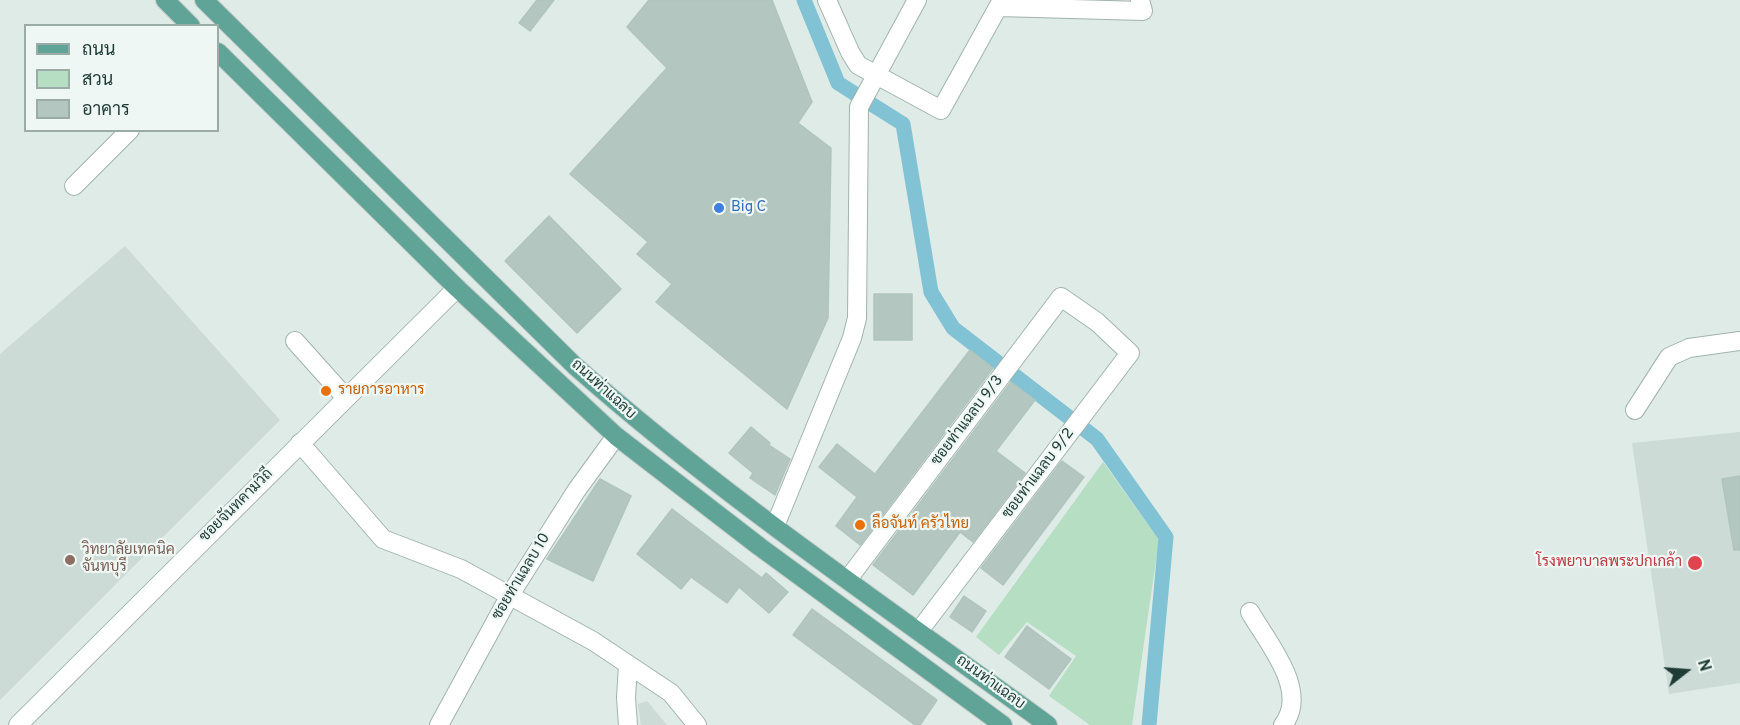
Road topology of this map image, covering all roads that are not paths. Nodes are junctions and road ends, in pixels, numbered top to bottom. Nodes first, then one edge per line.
1 (165, 0) edge
2 (204, 0) edge
3 (827, 0) edge
4 (917, 0) edge
5 (1140, 0) edge
6 (1000, 3) edge
7 (189, 24) edge
8 (219, 53) edge
9 (872, 82) junction
10 (128, 132) edge
11 (74, 186) dead end
12 (477, 268) junction
13 (457, 288) junction
14 (1097, 322) joint
15 (295, 341) dead end
16 (1740, 341) edge
17 (346, 398) junction
18 (1635, 410) dead end
19 (616, 436) junction
20 (300, 443) junction
21 (775, 526) junction
22 (760, 547) junction
23 (848, 579) junction
24 (510, 595) junction
25 (1250, 612) dead end
26 (919, 631) junction
27 (628, 665) junction
28 (18, 725) edge
29 (439, 725) edge
30 (628, 725) edge
31 (697, 725) edge
32 (1003, 725) edge
33 (1048, 725) edge
34 (1283, 725) edge

1 - 7 main road
2 - 12 main road, ถนนท่าแฉลบ
3 - 9 street
4 - 9 street
5 - 6 street
6 - 9 street
8 - 13 main road, ถนนท่าแฉลบ
9 - 21 street
10 - 11 street
12 - 13 main road
12 - 21 main road, ถนนท่าแฉลบ
13 - 17 street, ซอยจันทคามวิถี
13 - 19 main road, ถนนท่าแฉลบ
14 - 23 street, ซอยท่าแฉลบ 9/3
14 - 26 street, ซอยท่าแฉลบ 9/2
15 - 17 street
16 - 18 street
17 - 20 street, ซอยจันทคามวิถี
19 - 22 main road, ถนนท่าแฉลบ
19 - 24 street, ซอยท่าแฉลบ 10
20 - 24 street
20 - 28 street, ซอยจันทคามวิถี
21 - 22 main road
21 - 23 main road, ถนนท่าแฉลบ
22 - 32 main road, ถนนท่าแฉลบ
23 - 26 main road, ถนนท่าแฉลบ
24 - 27 street
24 - 29 street, ซอยท่าแฉลบ 10
25 - 34 street
26 - 33 main road, ถนนท่าแฉลบ
27 - 30 street
27 - 31 street

